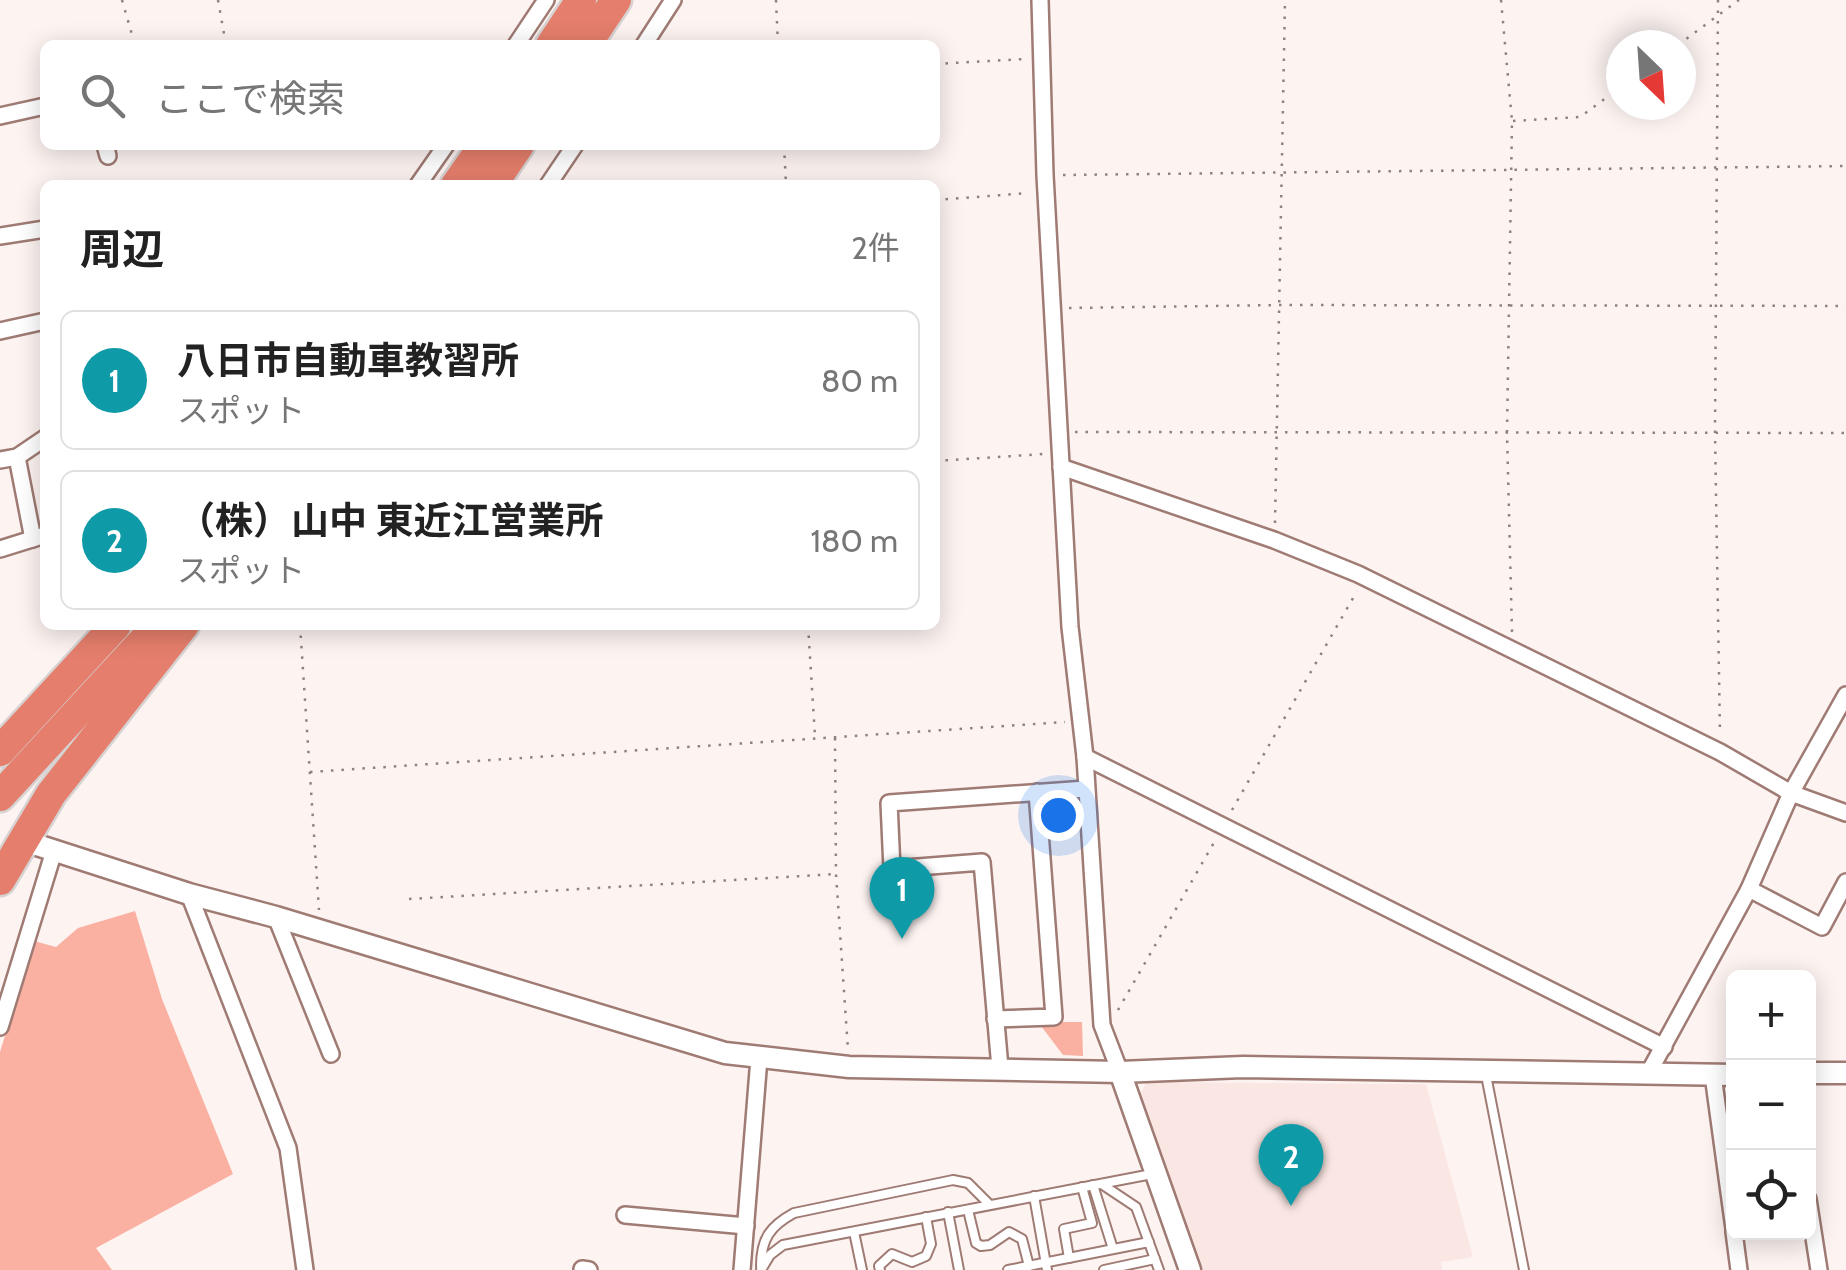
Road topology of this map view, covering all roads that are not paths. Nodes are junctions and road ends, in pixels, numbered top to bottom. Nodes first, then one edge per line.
1 (546, 0) edge
2 (580, 0) edge
3 (616, 0) edge
4 (674, 0) edge
5 (1040, 0) edge
6 (519, 40) edge
7 (553, 40) edge
8 (589, 40) edge
9 (647, 40) edge
10 (40, 107) edge
11 (0, 116) edge
12 (442, 150) edge
13 (480, 150) edge
14 (516, 150) edge
15 (572, 150) edge
16 (422, 180) edge
17 (460, 180) edge
18 (495, 180) edge
19 (552, 180) edge
20 (40, 229) edge
21 (0, 236) edge
22 (40, 322) edge
23 (0, 331) edge
24 (40, 441) edge
25 (17, 457) junction
26 (0, 460) edge
27 (1060, 460) junction
28 (39, 536) edge
29 (0, 549) edge
30 (111, 630) edge
31 (153, 630) edge
32 (180, 630) edge
33 (1846, 695) edge
34 (0, 751) edge
35 (1085, 757) junction
36 (1086, 788) junction
37 (1037, 792) junction
38 (1791, 793) junction
39 (0, 796) edge
40 (1846, 813) edge
41 (46, 848) joint
42 (0, 880) edge
43 (1846, 882) edge
44 (1749, 889) junction
45 (189, 894) junction
46 (276, 917) junction
47 (995, 1019) junction
48 (0, 1028) edge
49 (1664, 1047) junction
50 (331, 1054) dead end
51 (760, 1058) junction
52 (1000, 1068) junction
53 (1486, 1070) junction
54 (1120, 1072) junction
55 (1816, 1073) edge
56 (1846, 1073) edge
57 (1648, 1074) junction
58 (1723, 1075) edge
59 (1728, 1150) edge
60 (1156, 1173) junction
61 (1093, 1184) junction
62 (1082, 1186) junction
63 (1034, 1196) junction
64 (990, 1204) junction
65 (968, 1210) junction
66 (948, 1212) junction
67 (626, 1214) dead end
68 (926, 1216) junction
69 (746, 1226) junction
70 (854, 1232) junction
71 (1735, 1240) edge
72 (1814, 1240) edge
73 (1149, 1242) junction
74 (1113, 1248) junction
75 (1068, 1258) junction
76 (1155, 1259) junction
77 (1029, 1266) junction
78 (1046, 1266) edge
79 (761, 1269) edge
80 (304, 1270) edge
81 (742, 1270) edge
82 (862, 1270) edge
83 (880, 1270) edge
84 (959, 1270) edge
85 (1008, 1270) edge
86 (1104, 1270) edge
87 (1159, 1270) edge
88 (1190, 1270) edge
89 (1524, 1270) edge
90 (1739, 1270) edge
91 (1819, 1270) edge

1 - 6 street
2 - 7 highway
3 - 8 highway
4 - 9 street
5 - 27 street
10 - 11 street
12 - 16 street
13 - 17 highway
14 - 18 highway
15 - 19 street
20 - 21 street
22 - 23 street
24 - 25 street
25 - 26 street
25 - 28 street
27 - 35 street
27 - 38 street
28 - 29 street
30 - 34 highway
31 - 39 highway
32 - 42 highway
33 - 38 street
35 - 36 street
35 - 49 street
36 - 37 street
36 - 54 street
37 - 47 street
37 - 47 street
38 - 40 street
38 - 44 street
41 - 45 street
41 - 48 street
43 - 44 street
44 - 49 street
45 - 46 street
45 - 80 street
46 - 50 street
46 - 51 street
47 - 52 street
49 - 57 street
51 - 52 street
51 - 69 street
52 - 54 street
53 - 54 street
53 - 57 street
53 - 89 lane
54 - 60 street
55 - 56 street
57 - 58 street
58 - 59 street
60 - 61 lane
60 - 88 street
61 - 62 lane
61 - 73 lane
61 - 74 lane
62 - 63 lane
62 - 75 lane
63 - 64 lane
63 - 78 lane
64 - 65 lane
64 - 79 lane
65 - 66 lane
65 - 77 lane
66 - 68 lane
66 - 84 lane
67 - 69 street
68 - 70 lane
68 - 83 lane
69 - 81 street
70 - 79 lane
70 - 82 lane
71 - 90 street
72 - 91 street
73 - 74 lane
73 - 76 lane
74 - 75 lane
75 - 78 lane
76 - 86 lane
76 - 87 lane
77 - 78 lane
77 - 85 lane

